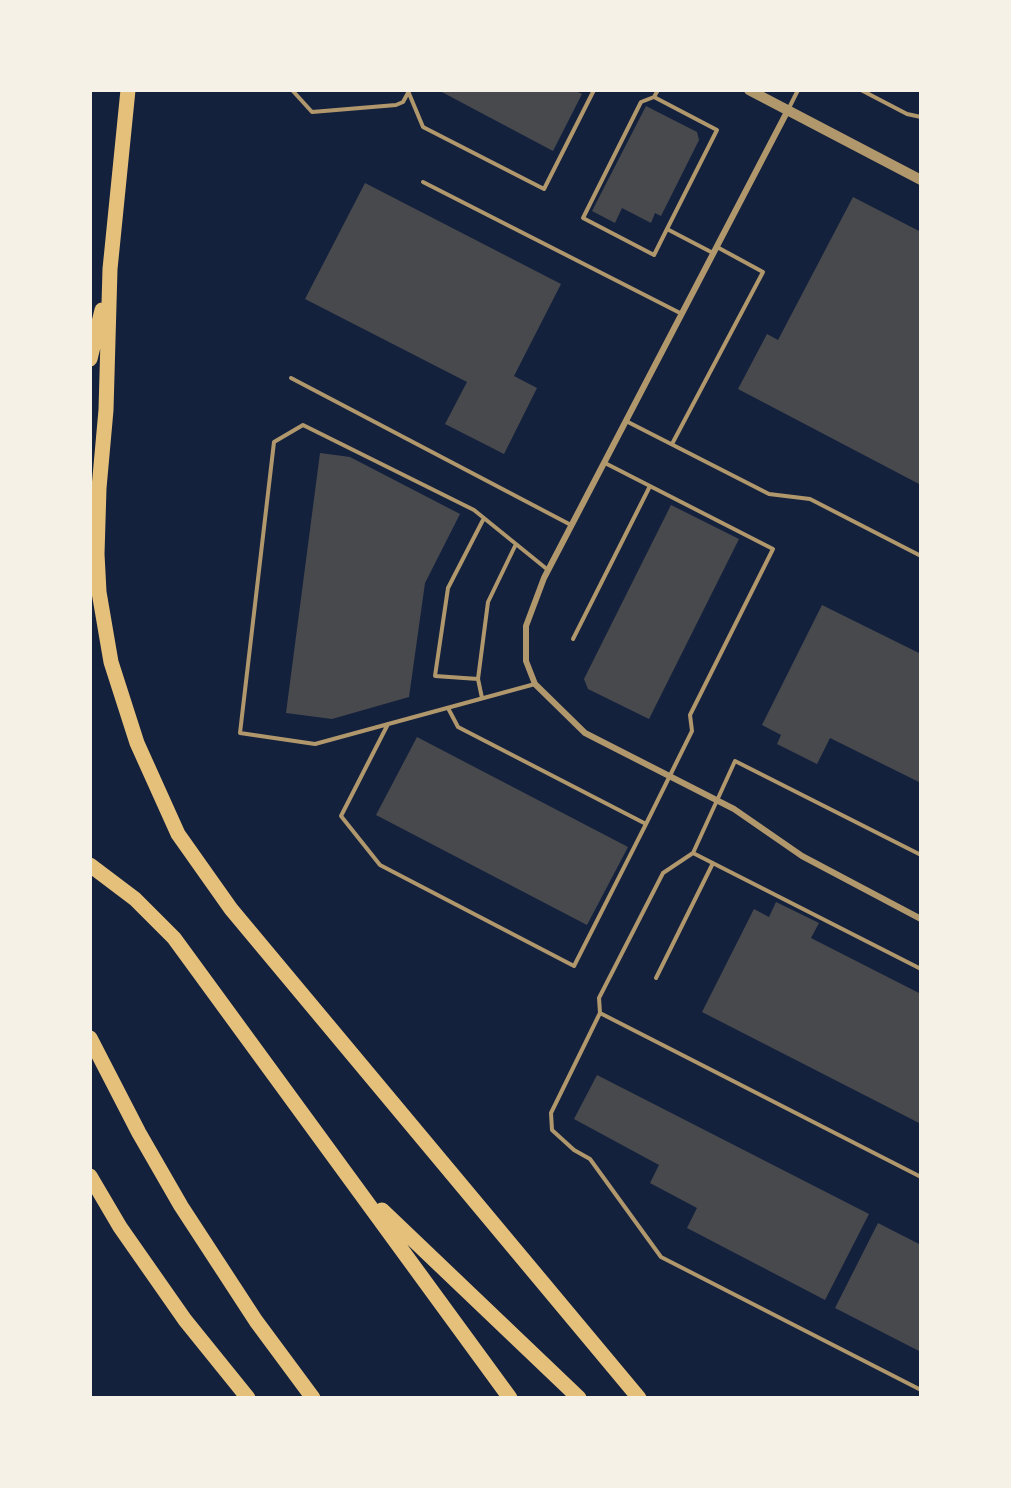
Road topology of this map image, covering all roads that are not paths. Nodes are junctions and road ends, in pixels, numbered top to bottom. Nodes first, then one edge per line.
1 (128, 90) edge
2 (292, 90) edge
3 (594, 90) edge
4 (658, 90) edge
5 (749, 90) edge
6 (798, 90) edge
7 (861, 90) edge
8 (409, 91) edge
9 (654, 97) junction
10 (788, 110) junction
11 (921, 117) edge
12 (921, 180) edge
13 (423, 182) dead end
14 (667, 229) junction
15 (715, 250) junction
16 (110, 269) junction
17 (681, 314) junction
18 (90, 359) edge
19 (291, 378) dead end
20 (626, 420) junction
21 (672, 444) junction
22 (604, 463) junction
23 (650, 486) junction
24 (484, 518) junction
25 (571, 525) junction
26 (516, 544) junction
27 (921, 556) edge
28 (548, 570) junction
29 (573, 639) dead end
30 (478, 679) junction
31 (534, 684) junction
32 (482, 698) junction
33 (448, 708) junction
34 (388, 724) junction
35 (670, 776) junction
36 (716, 800) junction
37 (646, 824) junction
38 (693, 853) junction
39 (921, 855) edge
40 (713, 863) junction
41 (90, 865) edge
42 (921, 919) edge
43 (921, 969) edge
44 (656, 978) dead end
45 (600, 1013) junction
46 (90, 1038) edge
47 (90, 1176) edge
48 (921, 1177) edge
49 (356, 1185) junction
50 (921, 1390) edge
51 (248, 1398) edge
52 (313, 1398) edge
53 (510, 1398) edge
54 (579, 1398) edge
55 (639, 1398) edge

1 - 16 highway
2 - 8 lane
3 - 8 lane
4 - 9 lane
5 - 10 street
6 - 10 lane
7 - 11 lane
9 - 14 lane
9 - 14 lane
10 - 12 street
10 - 15 street
13 - 17 lane
14 - 15 lane
15 - 17 street
15 - 21 lane
16 - 18 highway
16 - 55 highway
17 - 20 street
19 - 25 lane
20 - 21 lane
20 - 22 street
21 - 27 lane
22 - 23 lane
22 - 25 street
23 - 29 lane
23 - 35 lane
24 - 26 lane
24 - 30 lane
24 - 34 lane
25 - 28 street
26 - 28 lane
26 - 30 lane
28 - 31 street
30 - 32 lane
31 - 32 lane
31 - 35 street
32 - 33 lane
33 - 34 lane
33 - 37 lane
34 - 37 lane
35 - 36 street
35 - 37 lane
36 - 38 lane
36 - 39 lane
36 - 42 street
38 - 40 lane
38 - 45 lane
40 - 43 lane
40 - 44 lane
41 - 49 highway
45 - 48 lane
45 - 50 lane
46 - 52 highway
47 - 51 highway
49 - 53 highway
49 - 54 highway

